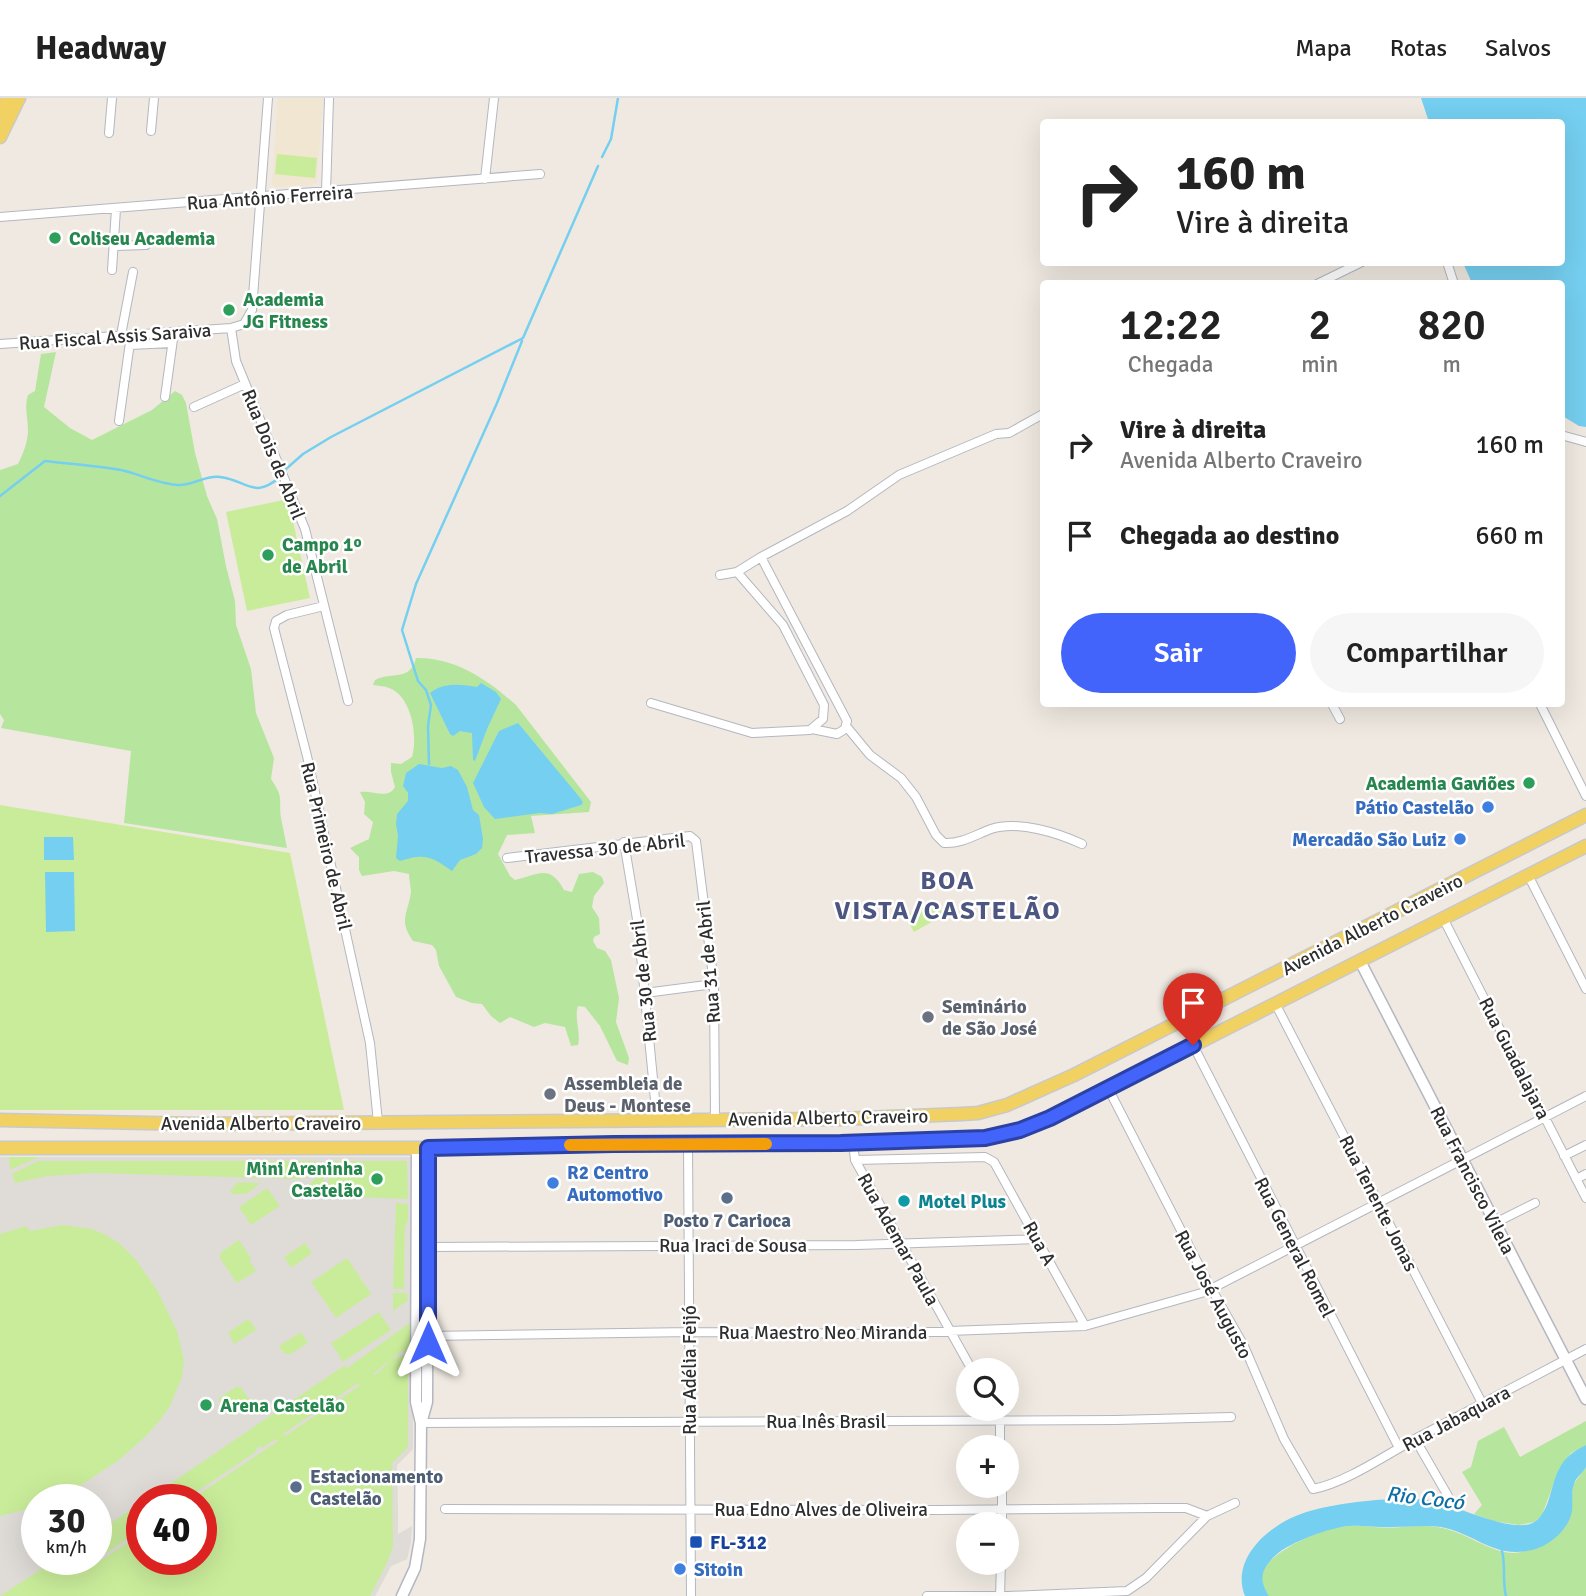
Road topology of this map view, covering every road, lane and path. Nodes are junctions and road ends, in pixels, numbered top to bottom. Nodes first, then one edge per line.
1 (8, 98) edge
2 (19, 98) edge
3 (112, 98) edge
4 (154, 98) edge
5 (268, 98) edge
6 (329, 98) edge
7 (494, 98) edge
8 (0, 115) edge
9 (151, 131) dead end
10 (109, 133) dead end
11 (0, 137) edge
12 (540, 174) dead end
13 (485, 179) junction
14 (326, 192) junction
15 (262, 197) junction
16 (116, 209) junction
17 (0, 217) edge
18 (146, 245) dead end
19 (115, 246) junction
20 (1354, 266) edge
21 (112, 271) dead end
22 (133, 272) dead end
23 (1325, 280) edge
24 (231, 328) junction
25 (174, 331) junction
26 (121, 335) junction
27 (131, 335) junction
28 (172, 343) junction
29 (0, 344) edge
30 (130, 345) junction
31 (245, 384) junction
32 (165, 397) dead end
33 (194, 407) dead end
34 (1040, 416) edge
35 (119, 421) dead end
36 (1565, 436) edge
37 (1586, 442) edge
38 (761, 557) junction
39 (737, 572) junction
40 (720, 575) dead end
41 (324, 606) junction
42 (348, 701) dead end
43 (651, 704) dead end
44 (1334, 707) edge
45 (1542, 707) edge
46 (1340, 719) dead end
47 (846, 726) junction
48 (812, 729) junction
49 (1586, 796) edge
50 (1586, 816) edge
51 (624, 842) junction
52 (1082, 844) dead end
53 (1586, 846) edge
54 (696, 847) joint
55 (507, 858) dead end
56 (1528, 875) junction
57 (1443, 918) junction
58 (1360, 961) junction
59 (714, 984) junction
60 (1586, 989) edge
61 (645, 993) junction
62 (1275, 1003) junction
63 (1193, 1045) junction
64 (1108, 1088) junction
65 (1586, 1096) edge
66 (853, 1118) junction
67 (1545, 1118) junction
68 (715, 1119) junction
69 (0, 1120) edge
70 (657, 1120) junction
71 (378, 1122) junction
72 (853, 1143) junction
73 (688, 1144) junction
74 (1586, 1145) edge
75 (0, 1148) edge
76 (422, 1148) junction
77 (1564, 1156) junction
78 (855, 1160) junction
79 (1462, 1160) junction
80 (1586, 1174) edge
81 (1576, 1179) junction
82 (1586, 1198) edge
83 (1535, 1203) dead end
84 (1378, 1204) junction
85 (1495, 1223) junction
86 (1038, 1239) junction
87 (900, 1244) junction
88 (687, 1245) junction
89 (1295, 1246) junction
90 (428, 1247) junction
91 (1212, 1289) junction
92 (1085, 1326) junction
93 (950, 1331) junction
94 (690, 1332) junction
95 (428, 1336) junction
96 (1586, 1349) edge
97 (965, 1358) edge
98 (1565, 1360) junction
99 (1586, 1399) edge
100 (1482, 1404) junction
101 (1231, 1417) dead end
102 (956, 1420) edge
103 (1019, 1420) edge
104 (689, 1421) junction
105 (421, 1423) junction
106 (1415, 1439) junction
107 (1399, 1448) junction
108 (1325, 1485) joint
109 (1448, 1496) dead end
110 (1003, 1498) edge
111 (1235, 1503) dead end
112 (689, 1508) junction
113 (445, 1509) dead end
114 (1003, 1509) junction
115 (1003, 1512) edge
116 (1207, 1516) junction
117 (1001, 1575) edge
118 (402, 1596) edge
119 (691, 1596) edge
120 (927, 1596) edge
121 (1000, 1596) edge

1 - 8 main road
2 - 11 main road
3 - 10 street
4 - 9 street
5 - 15 street
6 - 14 street
7 - 13 street
12 - 13 street, Rua Antônio Ferreira
13 - 14 street, Rua Antônio Ferreira
14 - 15 street, Rua Antônio Ferreira
15 - 16 street, Rua Antônio Ferreira
15 - 24 street
16 - 17 street, Rua Antônio Ferreira
16 - 19 street
18 - 19 street
19 - 21 street
20 - 23 street
22 - 26 street
24 - 25 street, Rua Fiscal Assis Saraiva
24 - 31 street, Rua Dois de Abril
25 - 27 street, Rua Fiscal Assis Saraiva
25 - 28 street
26 - 27 street, Rua Fiscal Assis Saraiva
26 - 29 street, Rua Fiscal Assis Saraiva
27 - 30 street
28 - 30 street
28 - 32 street
30 - 35 street
31 - 33 street
31 - 41 street, Rua Dois de Abril
34 - 38 street
36 - 37 street
38 - 39 street
38 - 47 street
39 - 40 street
39 - 48 street
41 - 42 street, Rua Dois de Abril
41 - 71 street, Rua Primeiro de Abril
43 - 48 street
44 - 46 street
45 - 49 street
47 - 48 street
47 - 52 street
50 - 66 main road, Avenida Alberto Craveiro
51 - 54 street, Travessa 30 de Abril
51 - 55 street, Travessa 30 de Abril
51 - 61 street, Rua 30 de Abril
53 - 56 main road, Avenida Alberto Craveiro
54 - 59 street, Rua 31 de Abril
56 - 57 main road, Avenida Alberto Craveiro
56 - 60 street
57 - 58 main road, Avenida Alberto Craveiro
57 - 67 street, Rua Guadalajara
58 - 62 main road, Avenida Alberto Craveiro
58 - 79 street, Rua Francisco Vilela
59 - 61 street
59 - 68 street, Rua 31 de Abril
61 - 70 street, Rua 30 de Abril
62 - 63 main road, Avenida Alberto Craveiro
62 - 84 street, Rua Tenente Jonas
63 - 64 main road, Avenida Alberto Craveiro
63 - 89 street, Rua General Romel
64 - 72 main road, Avenida Alberto Craveiro
64 - 91 street, Rua José Augusto
65 - 67 street, Rua Maestro Neo Miranda
66 - 68 main road, Avenida Alberto Craveiro
66 - 72 main road
67 - 77 street, Rua Guadalajara
67 - 79 street, Rua Maestro Neo Miranda
68 - 70 main road, Avenida Alberto Craveiro
69 - 71 main road, Avenida Alberto Craveiro
70 - 71 main road, Avenida Alberto Craveiro
72 - 73 main road, Avenida Alberto Craveiro
72 - 78 street, Rua Ademar Paula
73 - 76 main road, Avenida Alberto Craveiro
73 - 88 street, Rua Adélia Feijó
74 - 77 street
75 - 76 main road, Avenida Alberto Craveiro
76 - 90 street
76 - 105 street
77 - 81 street, Rua Guadalajara
78 - 86 street, Rua A
78 - 87 street, Rua Ademar Paula
79 - 84 street, Rua Maestro Neo Miranda
79 - 85 street, Rua Francisco Vilela
80 - 81 street
81 - 82 street, Rua Guadalajara
83 - 85 street
84 - 89 street, Rua Maestro Neo Miranda
84 - 100 street, Rua Tenente Jonas
85 - 98 street, Rua Francisco Vilela
86 - 87 street, Rua Iraci de Sousa
86 - 92 street, Rua A
87 - 88 street, Rua Iraci de Sousa
87 - 93 street, Rua Ademar Paula
88 - 90 street, Rua Iraci de Sousa
88 - 94 street, Rua Adélia Feijó
89 - 91 street, Rua Maestro Neo Miranda
89 - 107 street, Rua General Romel
90 - 95 street
91 - 92 street, Rua Maestro Neo Miranda
91 - 108 street, Rua José Augusto
92 - 93 street, Rua Maestro Neo Miranda
93 - 94 street, Rua Maestro Neo Miranda
93 - 97 street, Rua Ademar Paula
94 - 95 street, Rua Maestro Neo Miranda
94 - 104 street, Rua Adélia Feijó
95 - 105 street
96 - 98 street, Rua Jabaquara
98 - 99 street, Rua Francisco Vilela
98 - 100 street, Rua Jabaquara
100 - 106 street, Rua Jabaquara
101 - 103 street, Rua Inês Brasil
102 - 104 street, Rua Inês Brasil
104 - 105 street, Rua Inês Brasil
104 - 112 street, Rua Adélia Feijó
105 - 118 street
106 - 107 street, Rua Jabaquara
106 - 109 street
107 - 108 street, Rua Jabaquara
110 - 114 street
111 - 116 street
112 - 113 street, Rua Edno Alves de Oliveira
112 - 114 street, Rua Edno Alves de Oliveira
112 - 119 street, Rua Adélia Feijó
114 - 115 street
114 - 116 street, Rua Edno Alves de Oliveira
116 - 121 street
117 - 121 street
120 - 121 street

